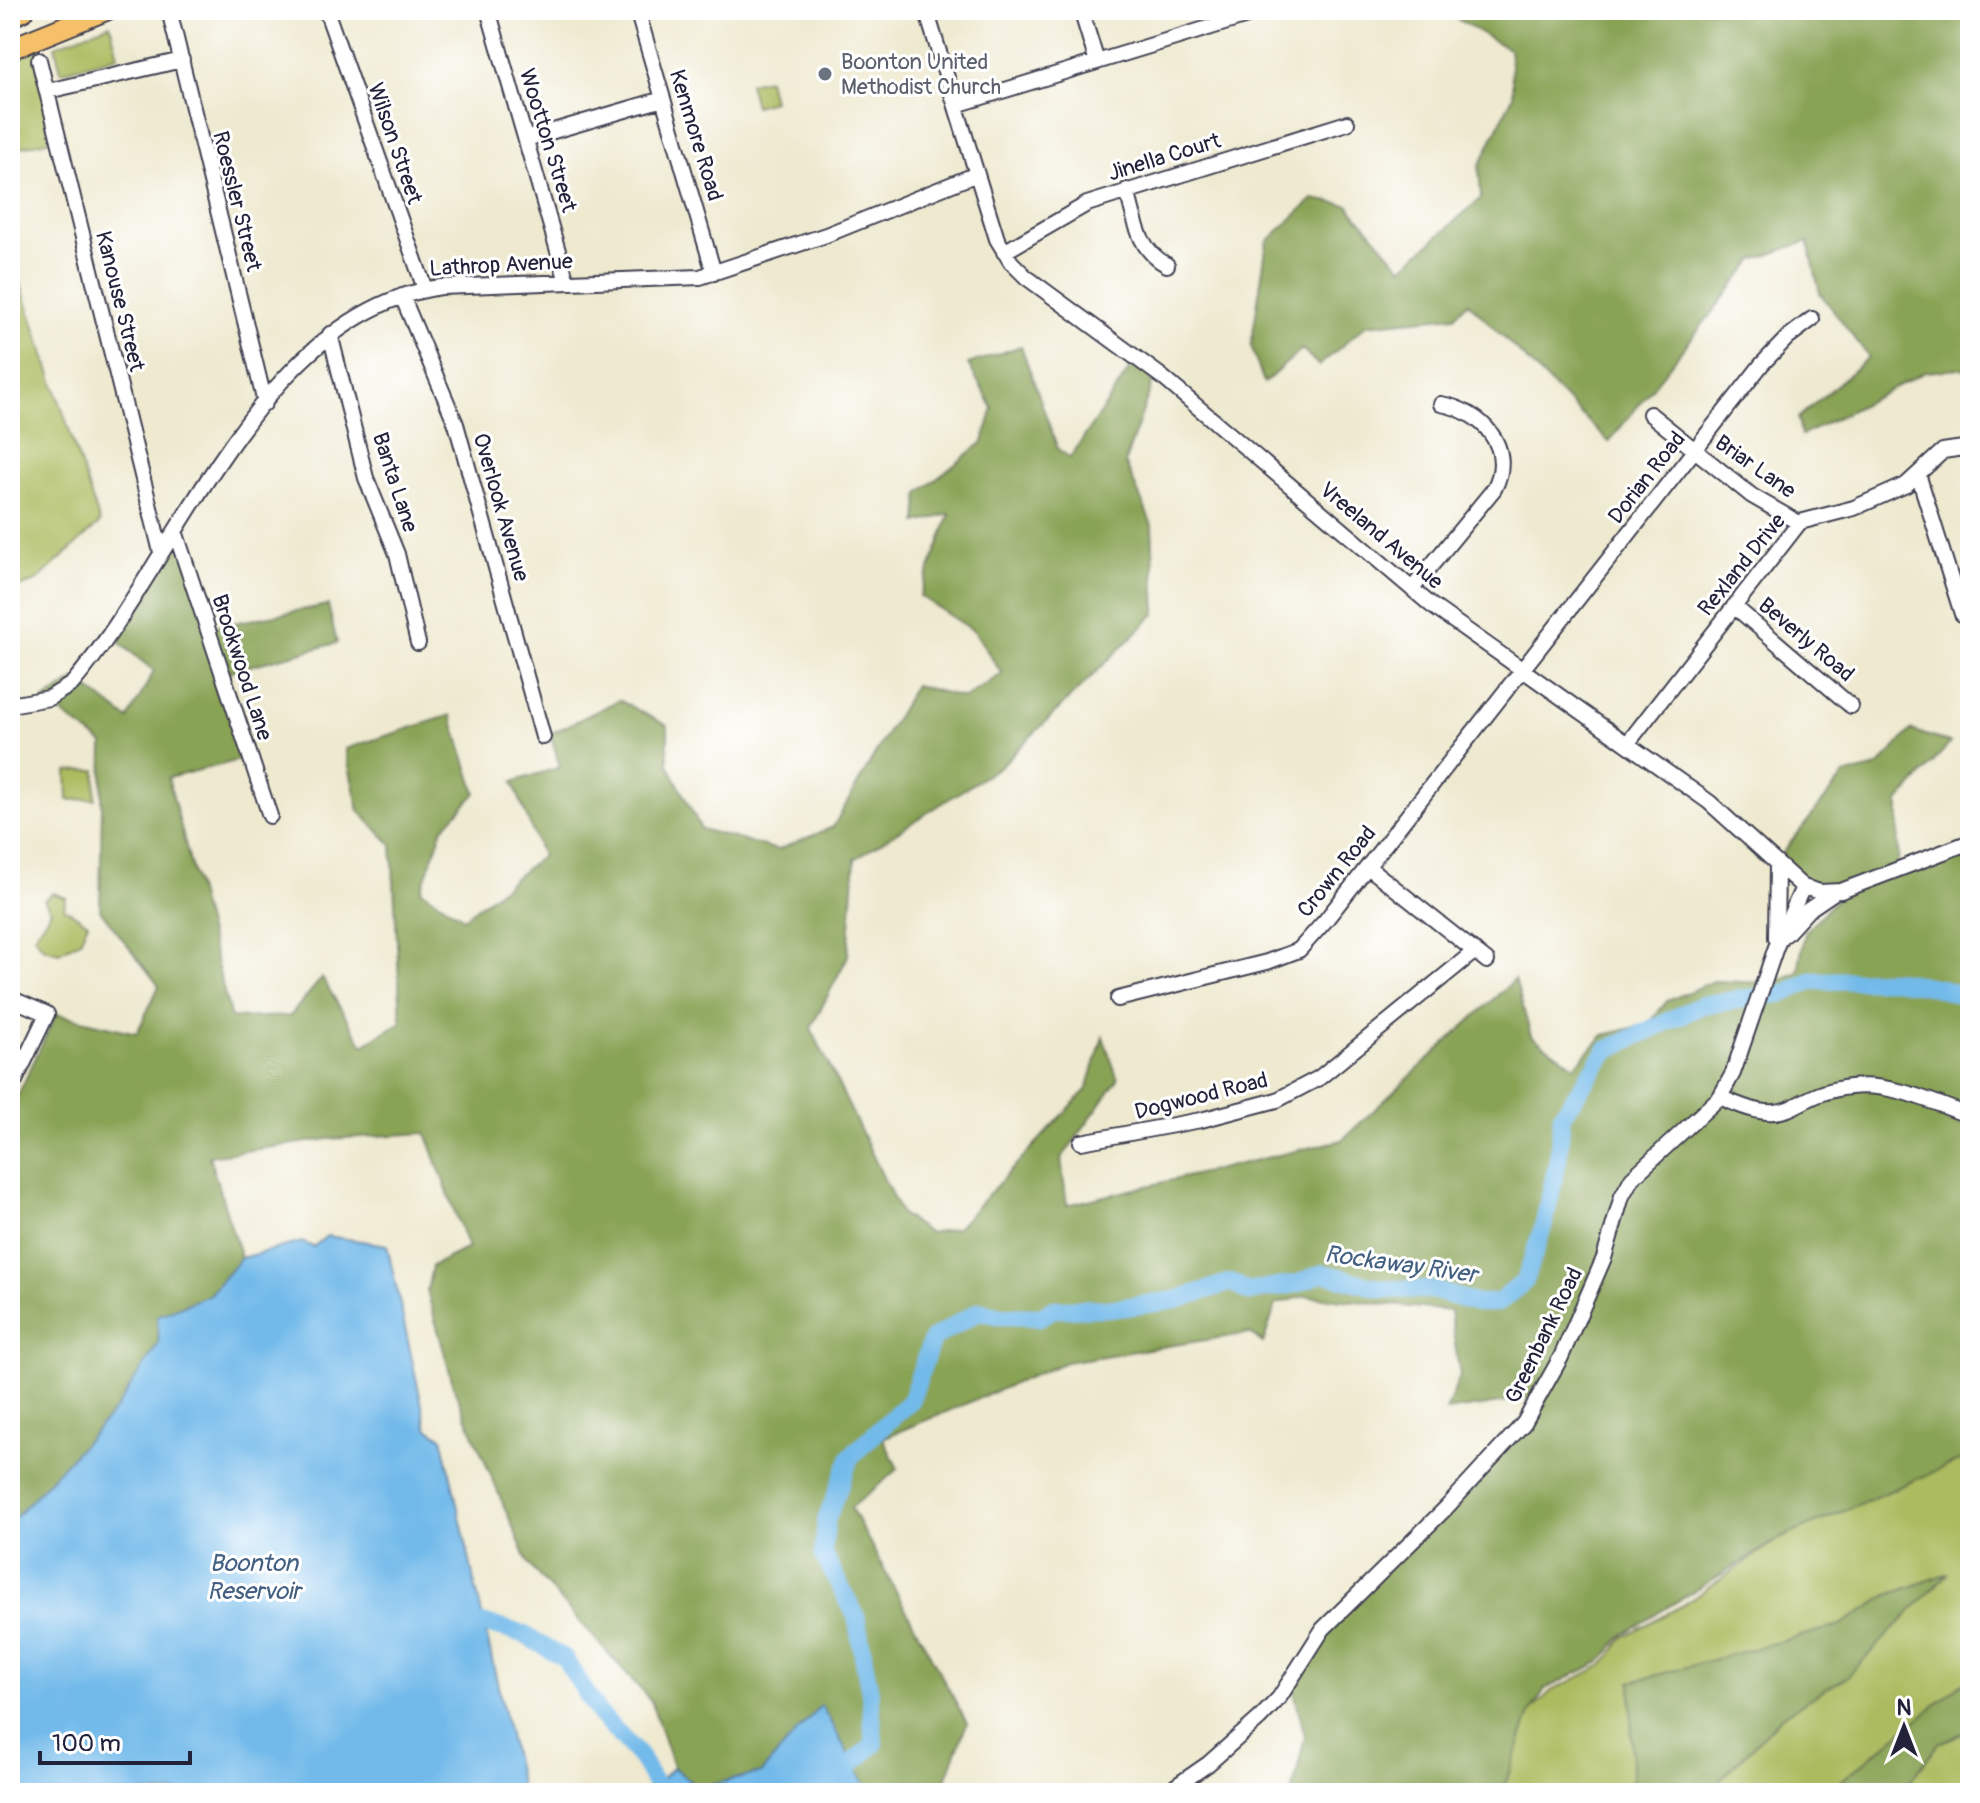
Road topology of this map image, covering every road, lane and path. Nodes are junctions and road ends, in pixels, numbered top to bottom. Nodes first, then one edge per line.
1 (24, 10) edge
2 (106, 10) edge
3 (169, 10) edge
4 (326, 10) edge
5 (488, 10) edge
6 (637, 10) edge
7 (926, 10) edge
8 (1081, 10) edge
9 (1267, 10) edge
10 (10, 17) edge
11 (10, 49) edge
12 (39, 60) dead end
13 (182, 60) junction
14 (1097, 62) junction
15 (48, 91) junction
16 (663, 99) junction
17 (956, 105) junction
18 (1347, 123) dead end
19 (526, 139) junction
20 (977, 174) junction
21 (1127, 190) junction
22 (1004, 252) junction
23 (1167, 265) dead end
24 (714, 273) junction
25 (567, 282) junction
26 (425, 289) junction
27 (402, 296) junction
28 (1812, 319) dead end
29 (330, 334) junction
30 (265, 403) junction
31 (1441, 404) dead end
32 (1650, 414) dead end
33 (1970, 447) edge
34 (1695, 450) junction
35 (1918, 474) junction
36 (1799, 523) junction
37 (175, 531) junction
38 (161, 552) junction
39 (1412, 589) junction
40 (1734, 606) junction
41 (1962, 614) dead end
42 (418, 643) dead end
43 (1521, 670) junction
44 (10, 705) edge
45 (1851, 706) dead end
46 (543, 737) dead end
47 (1627, 744) junction
48 (270, 816) dead end
49 (1970, 842) edge
50 (1777, 865) junction
51 (1368, 867) junction
52 (1803, 887) junction
53 (1836, 891) junction
54 (1776, 947) junction
55 (10, 998) edge
56 (1118, 999) dead end
57 (10, 1091) edge
58 (1720, 1097) junction
59 (1970, 1116) edge
60 (1081, 1142) dead end
61 (1166, 1793) edge

1 - 10 highway
2 - 11 highway
3 - 13 street, Roessler Street
4 - 26 street, Wilson Street
5 - 19 street, Wootton Street
6 - 16 street, Kenmore Road
7 - 17 street, Vreeland Avenue
8 - 14 street
9 - 14 street
12 - 15 street, Kanouse Street
13 - 15 street
13 - 30 street, Roessler Street
14 - 17 street
15 - 38 street, Kanouse Street
16 - 19 street
16 - 24 street, Kenmore Road
17 - 20 street, Vreeland Avenue
18 - 21 street, Jinella Court
19 - 25 street, Wootton Street
20 - 22 street, Vreeland Avenue
20 - 24 street, Lathrop Avenue
21 - 22 street, Jinella Court
21 - 23 street
22 - 39 street, Vreeland Avenue
24 - 25 street, Lathrop Avenue
25 - 26 street, Lathrop Avenue
26 - 27 street, Lathrop Avenue
27 - 29 street, Lathrop Avenue
27 - 46 street, Overlook Avenue
28 - 34 street, Dorian Road
29 - 30 street, Lathrop Avenue
29 - 42 street, Banta Lane
30 - 37 street, Lathrop Avenue
31 - 39 street
32 - 34 street, Briar Lane
33 - 35 street, Rexland Drive
34 - 36 street, Briar Lane
34 - 43 street, Dorian Road
35 - 36 street, Rexland Drive
35 - 41 street
36 - 40 street, Rexland Drive
37 - 38 street, Lathrop Avenue
37 - 48 street, Brookwood Lane
38 - 44 street, Lathrop Avenue
39 - 43 street, Vreeland Avenue
40 - 45 street, Beverly Road
40 - 47 street, Rexland Drive
43 - 47 street, Vreeland Avenue
43 - 51 street, Crown Road
47 - 50 street, Vreeland Avenue
49 - 53 street
50 - 52 street, Vreeland Avenue
50 - 54 street, Greenbank Road
51 - 56 street, Crown Road
51 - 60 street, Dogwood Road
52 - 53 street
52 - 54 street, Greenbank Road
53 - 54 street, Greenbank Road
54 - 58 street, Greenbank Road
55 - 57 street
58 - 59 street
58 - 61 street, Greenbank Road

